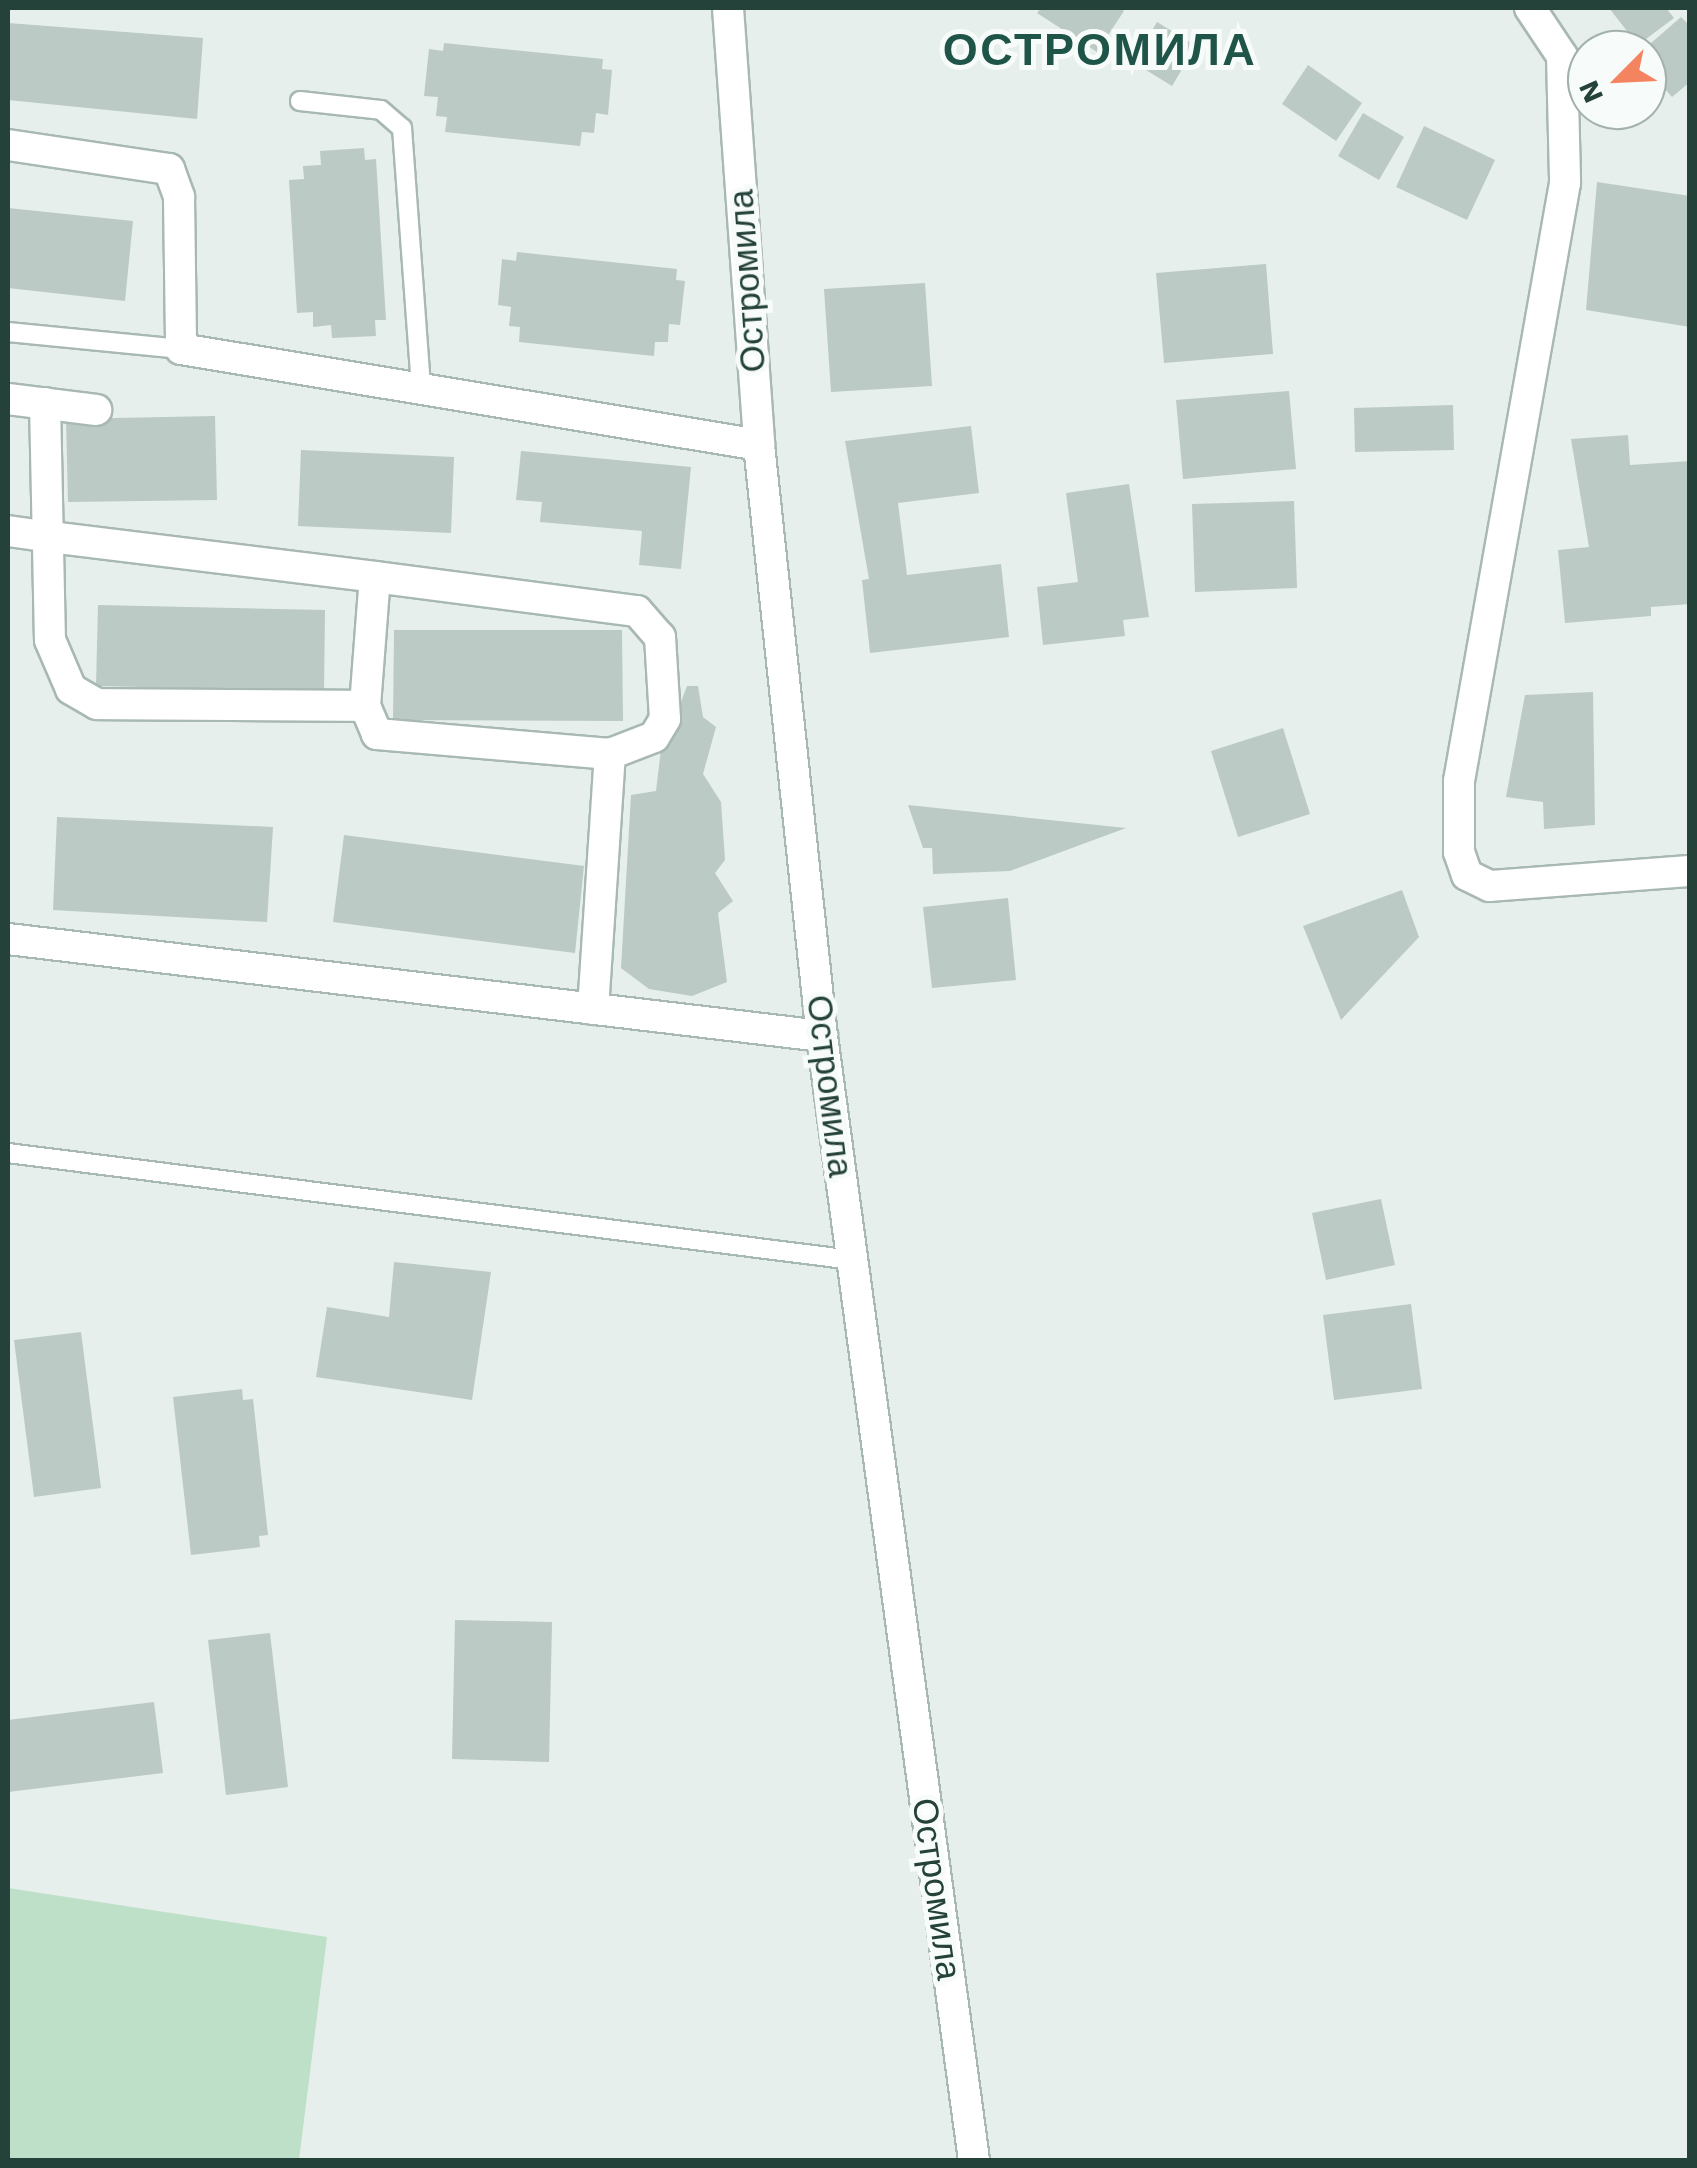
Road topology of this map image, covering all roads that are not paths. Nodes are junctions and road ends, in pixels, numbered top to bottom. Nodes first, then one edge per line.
1 (728, 8) edge
2 (1530, 8) edge
3 (300, 101) dead end
4 (8, 145) edge
5 (8, 332) edge
6 (181, 349) junction
7 (421, 389) junction
8 (8, 400) edge
9 (44, 403) junction
10 (96, 410) dead end
11 (759, 445) junction
12 (8, 532) edge
13 (42, 536) junction
14 (375, 578) junction
15 (365, 706) junction
16 (610, 754) junction
17 (1690, 870) edge
18 (8, 939) edge
19 (593, 1009) junction
20 (822, 1036) junction
21 (8, 1153) edge
22 (853, 1260) junction
23 (974, 2160) edge

1 - 11 street, Остромила
2 - 17 street
3 - 7 lane
4 - 6 street
5 - 6 lane
6 - 7 street
7 - 11 street
8 - 9 street
9 - 10 street
9 - 13 street
11 - 20 street, Остромила
12 - 13 street
13 - 14 street
13 - 15 street
14 - 15 street
14 - 16 street
15 - 16 street
16 - 19 street
18 - 19 street
19 - 20 street
20 - 22 street, Остромила
21 - 22 lane
22 - 23 street, Остромила

